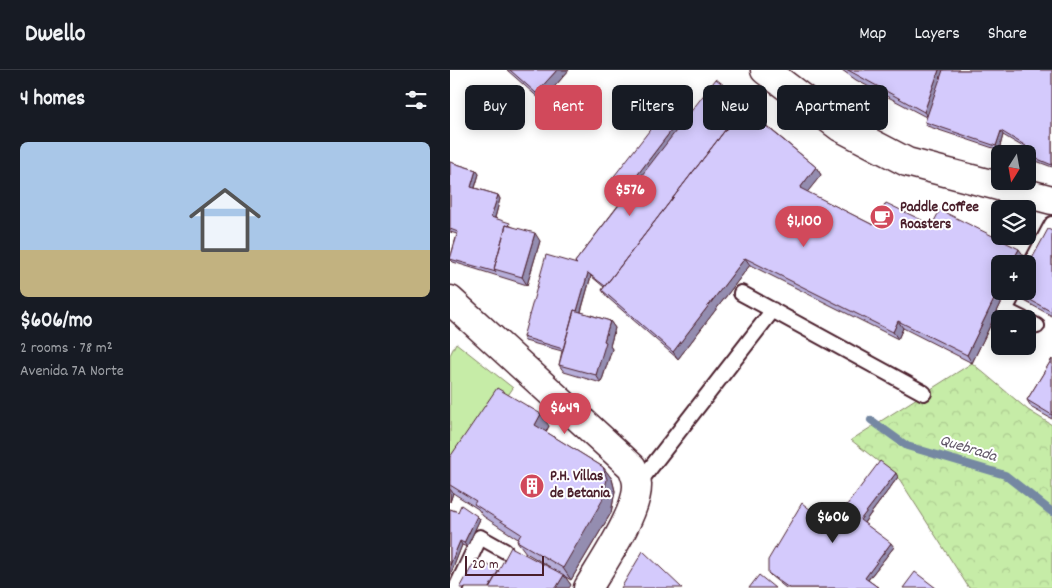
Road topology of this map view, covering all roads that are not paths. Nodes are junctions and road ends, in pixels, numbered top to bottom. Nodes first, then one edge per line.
1 (765, 70) edge
2 (1052, 200) edge
3 (1052, 224) edge
4 (1035, 255) edge
5 (741, 293) dead end
6 (450, 300) edge
7 (773, 310) junction
8 (924, 393) dead end
9 (638, 484) junction
10 (506, 551) dead end
11 (456, 588) edge
12 (588, 588) edge

1 - 2 street
3 - 4 lane
5 - 7 lane
6 - 9 street
7 - 8 lane
7 - 9 lane
9 - 12 street
10 - 11 lane

